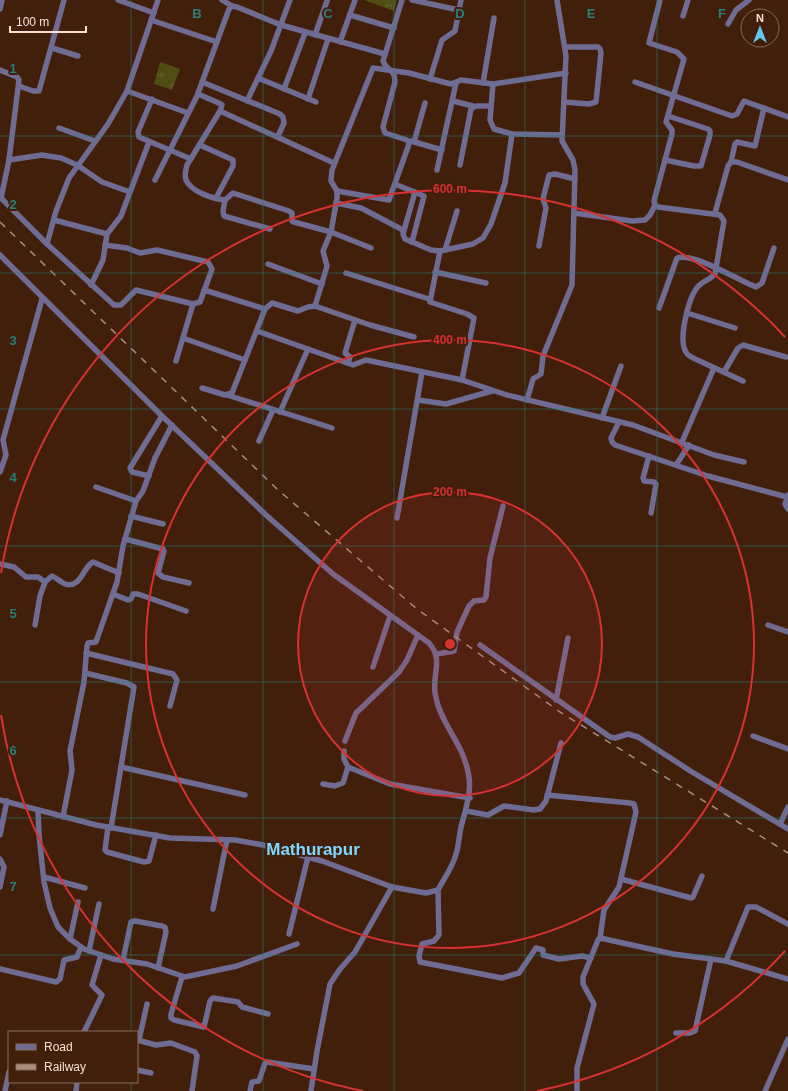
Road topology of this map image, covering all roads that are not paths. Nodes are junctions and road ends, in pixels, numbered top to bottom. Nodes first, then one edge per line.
1 (2, 0) edge
2 (64, 0) edge
3 (118, 0) edge
4 (158, 0) edge
5 (222, 0) edge
6 (290, 0) edge
7 (355, 0) edge
8 (402, 0) edge
9 (412, 0) edge
10 (461, 0) edge
11 (557, 0) edge
12 (660, 0) edge
13 (688, 0) edge
14 (750, 0) edge
15 (327, 1) dead end
16 (232, 6) junction
17 (0, 9) edge
18 (459, 10) junction
19 (154, 13) junction
20 (350, 15) junction
21 (683, 16) dead end
22 (494, 18) dead end
23 (151, 20) junction
24 (728, 24) dead end
25 (281, 25) junction
26 (394, 28) junction
27 (305, 33) junction
28 (315, 35) junction
29 (328, 39) junction
30 (217, 42) junction
31 (340, 42) junction
32 (564, 47) junction
33 (52, 48) junction
34 (385, 54) junction
35 (78, 56) dead end
36 (0, 70) edge
37 (392, 70) junction
38 (566, 73) junction
39 (258, 78) junction
40 (430, 79) junction
41 (202, 82) junction
42 (635, 82) dead end
43 (456, 83) junction
44 (483, 83) junction
45 (493, 84) junction
46 (19, 86) junction
47 (284, 89) junction
48 (127, 91) junction
49 (198, 94) junction
50 (674, 95) junction
51 (152, 99) junction
52 (308, 99) junction
53 (247, 101) junction
54 (453, 101) junction
55 (316, 102) dead end
56 (564, 102) junction
57 (425, 103) dead end
58 (473, 106) junction
59 (490, 106) junction
60 (764, 108) junction
61 (220, 111) junction
62 (188, 113) junction
63 (668, 116) junction
64 (788, 117) edge
65 (59, 128) dead end
66 (512, 134) junction
67 (562, 135) junction
68 (278, 136) junction
69 (407, 140) junction
70 (96, 141) junction
71 (149, 142) junction
72 (414, 142) junction
73 (200, 145) junction
74 (170, 150) junction
75 (442, 150) junction
76 (191, 159) junction
77 (9, 160) junction
78 (665, 160) junction
79 (731, 162) junction
80 (334, 163) junction
81 (77, 165) junction
82 (460, 165) dead end
83 (437, 170) dead end
84 (575, 179) junction
85 (155, 180) dead end
86 (788, 180) edge
87 (394, 184) junction
88 (337, 191) junction
89 (130, 192) junction
90 (415, 192) junction
91 (0, 198) edge
92 (216, 198) junction
93 (225, 200) junction
94 (336, 203) junction
95 (655, 205) junction
96 (457, 211) dead end
97 (574, 213) junction
98 (714, 213) junction
99 (54, 220) junction
100 (270, 229) dead end
101 (403, 230) junction
102 (331, 232) junction
103 (107, 234) junction
104 (412, 242) junction
105 (47, 244) junction
106 (105, 245) junction
107 (539, 246) dead end
108 (371, 248) dead end
109 (774, 248) dead end
110 (442, 251) junction
111 (0, 255) edge
112 (268, 264) dead end
113 (717, 267) junction
114 (435, 272) junction
115 (346, 273) dead end
116 (486, 283) dead end
117 (322, 284) junction
118 (91, 285) junction
119 (204, 290) junction
120 (42, 299) junction
121 (429, 299) junction
122 (193, 304) junction
123 (315, 306) junction
124 (659, 308) dead end
125 (265, 310) junction
126 (687, 313) junction
127 (355, 320) junction
128 (735, 328) dead end
129 (257, 331) junction
130 (414, 337) dead end
131 (183, 338) junction
132 (308, 349) junction
133 (786, 357) dead end
134 (245, 360) junction
135 (176, 361) dead end
136 (348, 363) junction
137 (621, 366) dead end
138 (714, 368) junction
139 (422, 372) junction
140 (724, 372) junction
141 (462, 380) junction
142 (743, 381) dead end
143 (202, 388) dead end
144 (492, 391) junction
145 (225, 394) junction
146 (418, 400) junction
147 (527, 400) junction
148 (277, 411) junction
149 (162, 416) junction
150 (602, 418) junction
151 (619, 422) junction
152 (172, 425) junction
153 (332, 428) dead end
154 (259, 441) dead end
155 (682, 442) junction
156 (689, 445) junction
157 (2, 446) edge
158 (648, 456) junction
159 (744, 462) dead end
160 (676, 465) junction
161 (0, 472) edge
162 (148, 476) junction
163 (96, 487) dead end
164 (788, 496) edge
165 (136, 501) junction
166 (503, 506) dead end
167 (788, 509) edge
168 (651, 513) dead end
169 (131, 516) junction
170 (397, 518) dead end
171 (163, 524) dead end
172 (125, 539) junction
173 (0, 564) edge
174 (119, 573) junction
175 (45, 582) junction
176 (189, 583) dead end
177 (112, 594) junction
178 (186, 611) dead end
179 (390, 616) junction
180 (36, 625) dead end
181 (768, 625) dead end
182 (788, 632) edge
183 (418, 635) junction
184 (568, 638) dead end
185 (480, 645) dead end
186 (86, 652) junction
187 (437, 654) junction
188 (373, 668) dead end
189 (85, 673) junction
190 (556, 700) junction
191 (170, 706) dead end
192 (753, 736) dead end
193 (345, 741) dead end
194 (561, 742) dead end
195 (788, 749) edge
196 (344, 751) dead end
197 (121, 767) junction
198 (348, 767) junction
199 (323, 784) dead end
200 (245, 795) dead end
201 (547, 795) junction
202 (470, 798) junction
203 (0, 800) edge
204 (7, 801) junction
205 (788, 807) edge
206 (38, 810) junction
207 (466, 811) junction
208 (63, 818) junction
209 (780, 824) junction
210 (109, 827) junction
211 (788, 829) edge
212 (156, 835) junction
213 (0, 836) edge
214 (227, 840) junction
215 (308, 856) junction
216 (0, 859) edge
217 (702, 876) dead end
218 (44, 877) junction
219 (621, 879) junction
220 (0, 887) edge
221 (392, 887) junction
222 (85, 888) dead end
223 (438, 890) junction
224 (78, 902) dead end
225 (99, 904) dead end
226 (213, 909) dead end
227 (788, 924) edge
228 (288, 934) dead end
229 (600, 938) junction
230 (70, 940) junction
231 (297, 944) dead end
232 (81, 947) junction
233 (89, 951) junction
234 (101, 955) junction
235 (591, 958) junction
236 (711, 959) junction
237 (123, 960) junction
238 (726, 961) junction
239 (158, 968) junction
240 (0, 969) edge
241 (182, 977) junction
242 (788, 979) edge
243 (147, 1004) dead end
244 (268, 1014) dead end
245 (84, 1031) edge
246 (676, 1033) dead end
247 (788, 1039) edge
248 (138, 1040) edge
249 (314, 1069) junction
250 (138, 1070) edge
251 (151, 1073) dead end
252 (8, 1077) edge
253 (5, 1091) edge
254 (192, 1091) edge
255 (250, 1091) edge
256 (311, 1091) edge
257 (577, 1091) edge
258 (765, 1091) edge

1 - 17 street
2 - 33 street
3 - 19 street
4 - 19 street
5 - 16 street
6 - 25 street
7 - 20 street
8 - 26 street
9 - 18 street
10 - 18 street
11 - 32 street
12 - 50 street
13 - 21 street
14 - 24 street
15 - 28 street
16 - 25 street
16 - 30 street
18 - 40 street
19 - 23 street
20 - 26 street
20 - 31 street
22 - 44 street
23 - 30 street
23 - 48 street
25 - 27 street
25 - 39 street
26 - 34 street
27 - 28 street
27 - 47 street
28 - 29 street
29 - 31 street
29 - 52 street
30 - 41 street
31 - 34 street
32 - 38 street
32 - 56 street
33 - 35 street
33 - 46 street
34 - 37 street
36 - 46 street
37 - 40 street
37 - 69 street
37 - 80 street
38 - 45 street
38 - 56 street
39 - 47 street
39 - 53 street
40 - 43 street
41 - 49 street
41 - 53 street
42 - 50 street
43 - 44 street
43 - 54 street
44 - 45 street
45 - 59 street
46 - 77 street
47 - 52 street
48 - 51 street
48 - 70 street
49 - 61 street
49 - 62 street
50 - 60 street
50 - 63 street
51 - 62 street
51 - 71 street
52 - 55 street
53 - 68 street
54 - 58 street
54 - 75 street
56 - 67 street
57 - 72 street
58 - 59 street
58 - 82 street
59 - 66 street
60 - 64 street
60 - 79 street
61 - 68 street
61 - 73 street
62 - 74 street
63 - 78 street
63 - 78 street
65 - 70 street
66 - 67 street
66 - 110 street
67 - 84 street
68 - 80 street
69 - 72 street
69 - 87 street
70 - 81 street
71 - 74 street
71 - 89 street
72 - 75 street
73 - 76 street
73 - 92 street
74 - 76 street
74 - 85 street
75 - 83 street
76 - 92 street
77 - 81 street
77 - 91 street
78 - 95 street
79 - 86 street
79 - 98 street
80 - 88 street
81 - 89 street
81 - 99 street
84 - 97 street
84 - 107 street
87 - 88 street
87 - 90 street
88 - 94 street
89 - 103 street
90 - 101 street
90 - 104 street
91 - 105 street
92 - 93 street
93 - 100 street
93 - 102 street
94 - 101 street
94 - 102 street
95 - 97 street
95 - 98 street
96 - 110 street
97 - 147 street
98 - 113 street
99 - 103 street
99 - 105 street
101 - 104 street
102 - 108 street
102 - 117 street
103 - 106 street
104 - 110 street
105 - 118 street
106 - 118 street
106 - 119 street
109 - 113 street
110 - 114 street
111 - 120 street
112 - 117 street
113 - 124 street
113 - 126 street
114 - 116 street
114 - 121 street
115 - 121 street
117 - 123 street
118 - 122 street
119 - 122 street
119 - 125 street
120 - 149 street
120 - 157 street
121 - 141 street
122 - 131 street
123 - 125 street
123 - 127 street
125 - 129 street
126 - 128 street
126 - 138 street
127 - 130 street
127 - 136 street
129 - 132 street
129 - 134 street
131 - 134 street
131 - 135 street
132 - 136 street
132 - 148 street
133 - 140 street
134 - 145 street
136 - 139 street
137 - 150 street
138 - 140 street
138 - 155 street
139 - 141 street
139 - 146 street
140 - 142 street
141 - 144 street
143 - 145 street
144 - 146 street
144 - 147 street
145 - 148 street
146 - 170 street
147 - 150 street
148 - 153 street
148 - 154 street
149 - 152 street
149 - 162 street
150 - 151 street
151 - 155 street
151 - 158 street
152 - 162 street
152 - 179 street
155 - 156 street
156 - 159 street
156 - 160 street
157 - 161 street
158 - 160 street
158 - 168 street
160 - 164 street
162 - 165 street
163 - 165 street
164 - 167 street
165 - 169 street
166 - 187 street
169 - 171 street
169 - 172 street
172 - 174 street
172 - 176 street
173 - 175 street
174 - 175 street
174 - 177 street
175 - 180 street
177 - 178 street
177 - 186 street
179 - 183 street
179 - 188 street
181 - 182 street
183 - 187 street
183 - 193 street
184 - 190 street
185 - 190 street
186 - 189 street
186 - 191 street
187 - 202 street
189 - 197 street
189 - 208 street
190 - 209 street
192 - 195 street
194 - 201 street
196 - 198 street
197 - 200 street
197 - 210 street
198 - 199 street
198 - 202 street
201 - 207 street
201 - 219 street
202 - 207 street
203 - 204 street
204 - 206 street
204 - 213 street
205 - 209 street
206 - 208 street
206 - 218 street
207 - 223 street
208 - 210 street
209 - 211 street
210 - 212 street
210 - 212 street
212 - 214 street
214 - 215 street
214 - 226 street
215 - 221 street
215 - 228 street
216 - 220 street
217 - 219 street
218 - 222 street
218 - 230 street
219 - 229 street
221 - 223 street
221 - 249 street
223 - 235 street
224 - 230 street
225 - 233 street
227 - 238 street
229 - 235 street
229 - 236 street
230 - 232 street
231 - 241 street
232 - 233 street
232 - 240 street
233 - 234 street
234 - 237 street
234 - 245 street
235 - 257 street
236 - 238 street
236 - 246 street
237 - 239 street
237 - 239 street
238 - 242 street
239 - 241 street
241 - 244 street
243 - 248 street
247 - 258 street
248 - 254 street
249 - 255 street
249 - 256 street
250 - 251 street
252 - 253 street

